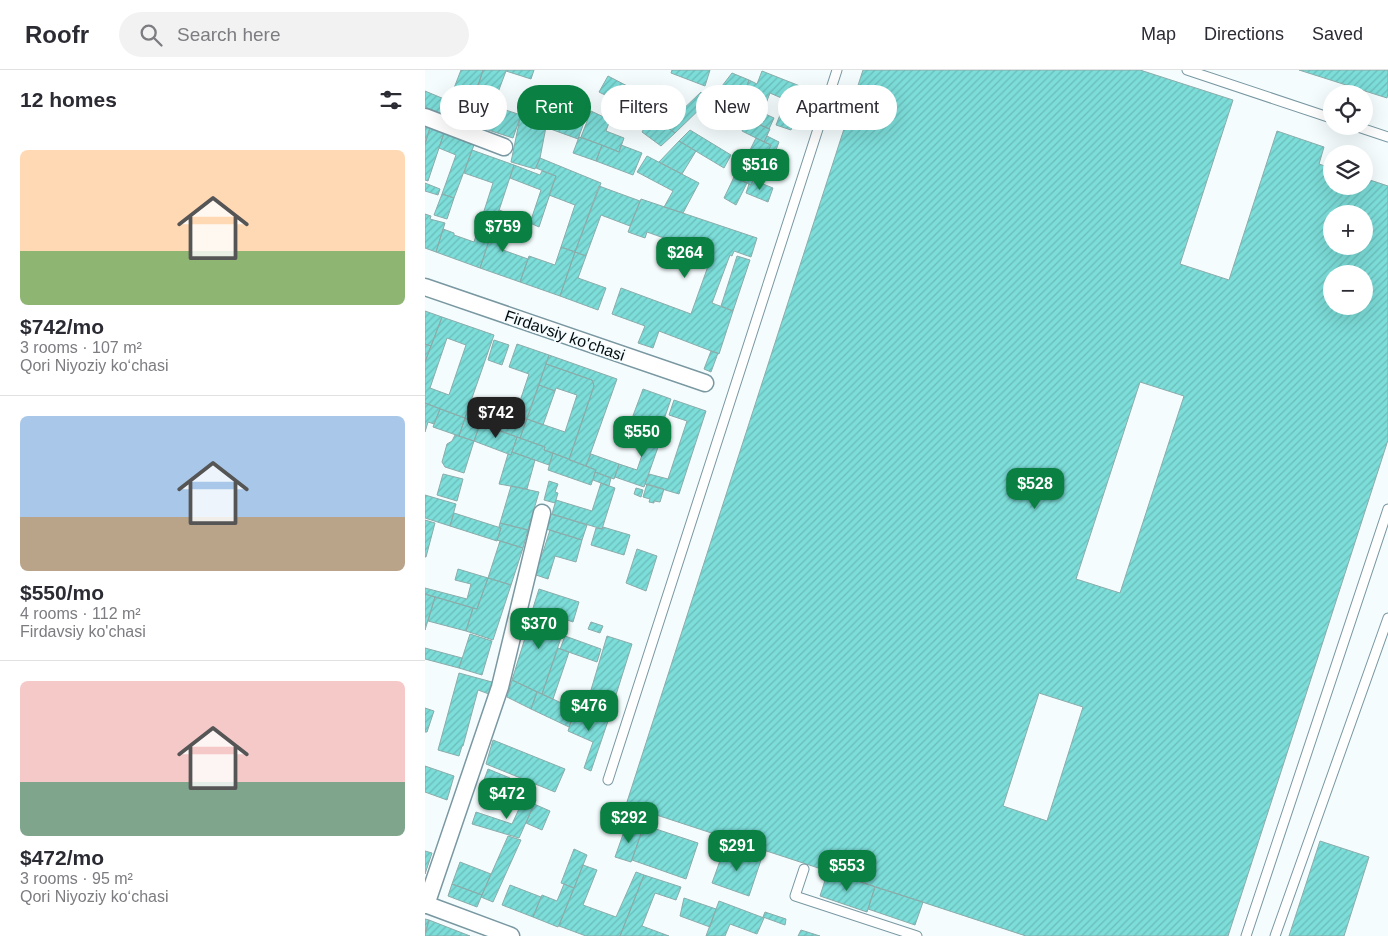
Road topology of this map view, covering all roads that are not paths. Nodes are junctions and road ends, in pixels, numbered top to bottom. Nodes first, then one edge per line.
1 (837, 70) edge
2 (1187, 70) edge
3 (1323, 115) edge
4 (425, 117) edge
5 (1373, 132) edge
6 (1388, 137) edge
7 (504, 147) dead end
8 (425, 287) edge
9 (705, 382) dead end
10 (1388, 508) edge
11 (542, 514) dead end
12 (1388, 618) edge
13 (608, 780) dead end
14 (804, 869) dead end
15 (425, 904) edge
16 (511, 936) edge
17 (917, 936) edge
18 (1246, 936) edge
19 (1275, 936) edge

1 - 13 lane
2 - 3 lane
4 - 7 street
5 - 6 lane
8 - 9 street, Firdavsiy ko'chasi
10 - 18 lane
11 - 15 street
12 - 19 lane
14 - 17 lane
15 - 16 street

